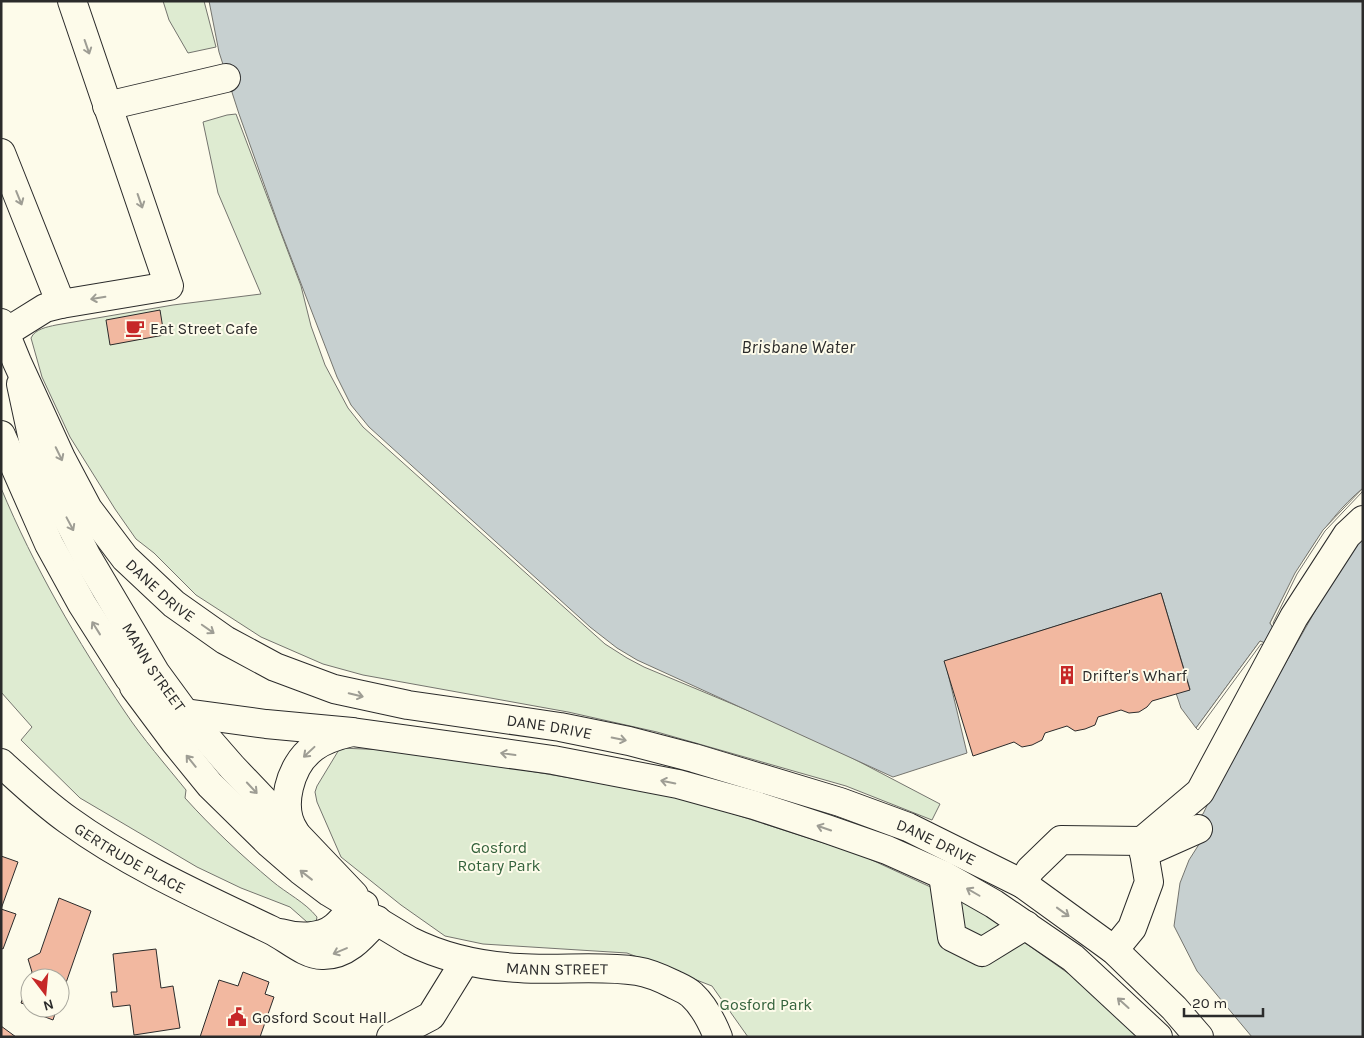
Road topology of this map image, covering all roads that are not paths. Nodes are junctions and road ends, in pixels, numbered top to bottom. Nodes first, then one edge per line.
1 (72, 1) edge
2 (226, 78) dead end
3 (107, 106) junction
4 (1, 153) edge
5 (61, 304) junction
6 (3, 328) edge
7 (17, 362) junction
8 (1, 435) edge
9 (1363, 520) edge
10 (122, 669) junction
11 (185, 713) junction
12 (352, 732) junction
13 (1, 763) edge
14 (1198, 829) dead end
15 (296, 832) junction
16 (1143, 847) junction
17 (943, 875) junction
18 (1023, 884) junction
19 (365, 910) junction
20 (1020, 921) junction
21 (1114, 950) junction
22 (465, 961) junction
23 (391, 1037) edge
24 (718, 1037) edge
25 (1158, 1037) edge
26 (1199, 1037) edge

1 -> 3 main road
2 - 3 main road
3 -> 5 main road
4 -> 5 main road
5 - 6 main road
6 - 7 main road, DANE DRIVE
7 -> 11 main road, MANN STREET
7 -> 18 main road, DANE DRIVE
10 -> 8 main road, DANE DRIVE
9 - 16 main road
10 - 11 main road, DANE DRIVE
19 -> 10 main road, MANN STREET
11 - 12 main road, DANE DRIVE
11 -> 15 main road, MANN STREET
12 -> 15 main road
17 -> 12 main road, DANE DRIVE
13 - 19 main road, GERTRUDE PLACE
14 - 16 main road
15 - 19 main road, MANN STREET
16 - 18 main road
16 - 21 main road
20 -> 17 main road, DANE DRIVE
17 - 20 main road
18 - 20 main road
18 -> 21 main road, DANE DRIVE
19 - 22 main road, MANN STREET
25 -> 20 main road, DANE DRIVE
21 - 26 main road, DANE DRIVE
22 - 23 main road
22 - 24 main road, MANN STREET

